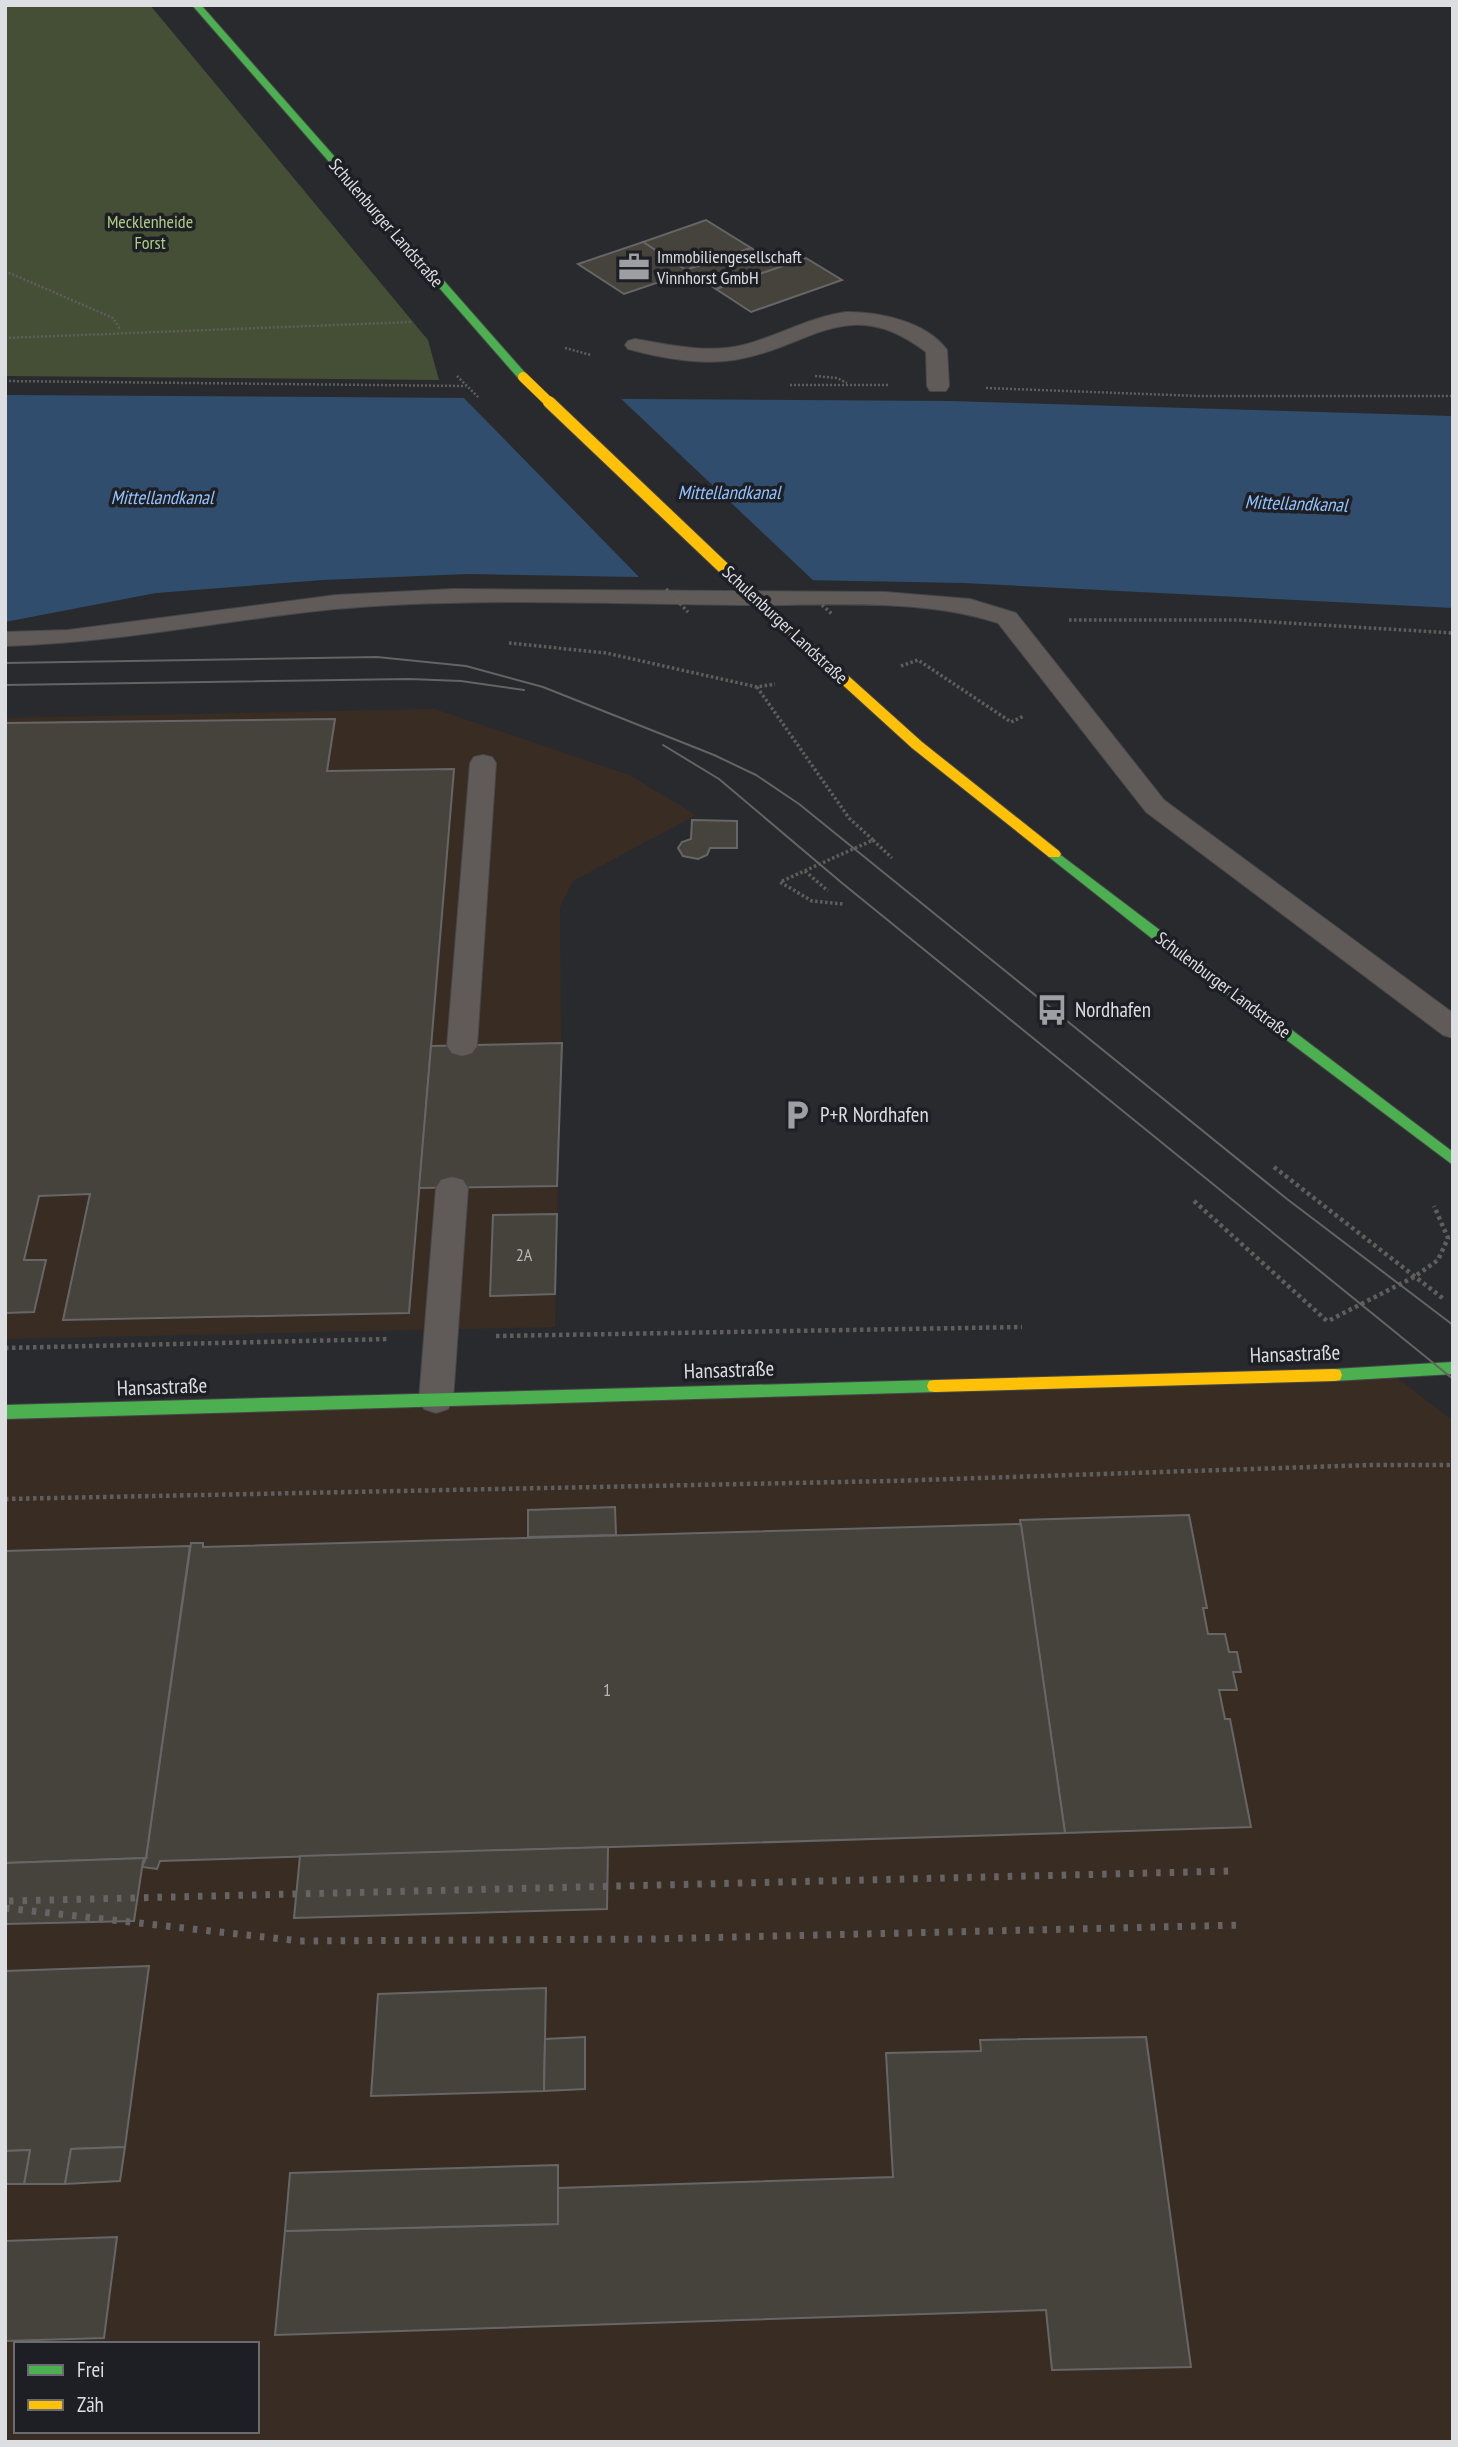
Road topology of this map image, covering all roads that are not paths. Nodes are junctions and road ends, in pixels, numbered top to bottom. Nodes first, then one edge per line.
1 (196, 5) edge
2 (635, 345) dead end
3 (938, 386) dead end
4 (5, 639) edge
5 (483, 763) dead end
6 (1453, 1028) edge
7 (461, 1046) dead end
8 (1453, 1160) edge
9 (452, 1188) dead end
10 (1453, 1368) edge
11 (436, 1400) junction
12 (5, 1412) edge

1 - 8 main road, Schulenburger Landstraße, bridge
2 - 3 lane
4 - 6 lane
5 - 7 lane
9 - 11 lane
10 - 11 main road, Hansastraße
11 - 12 main road, Hansastraße

